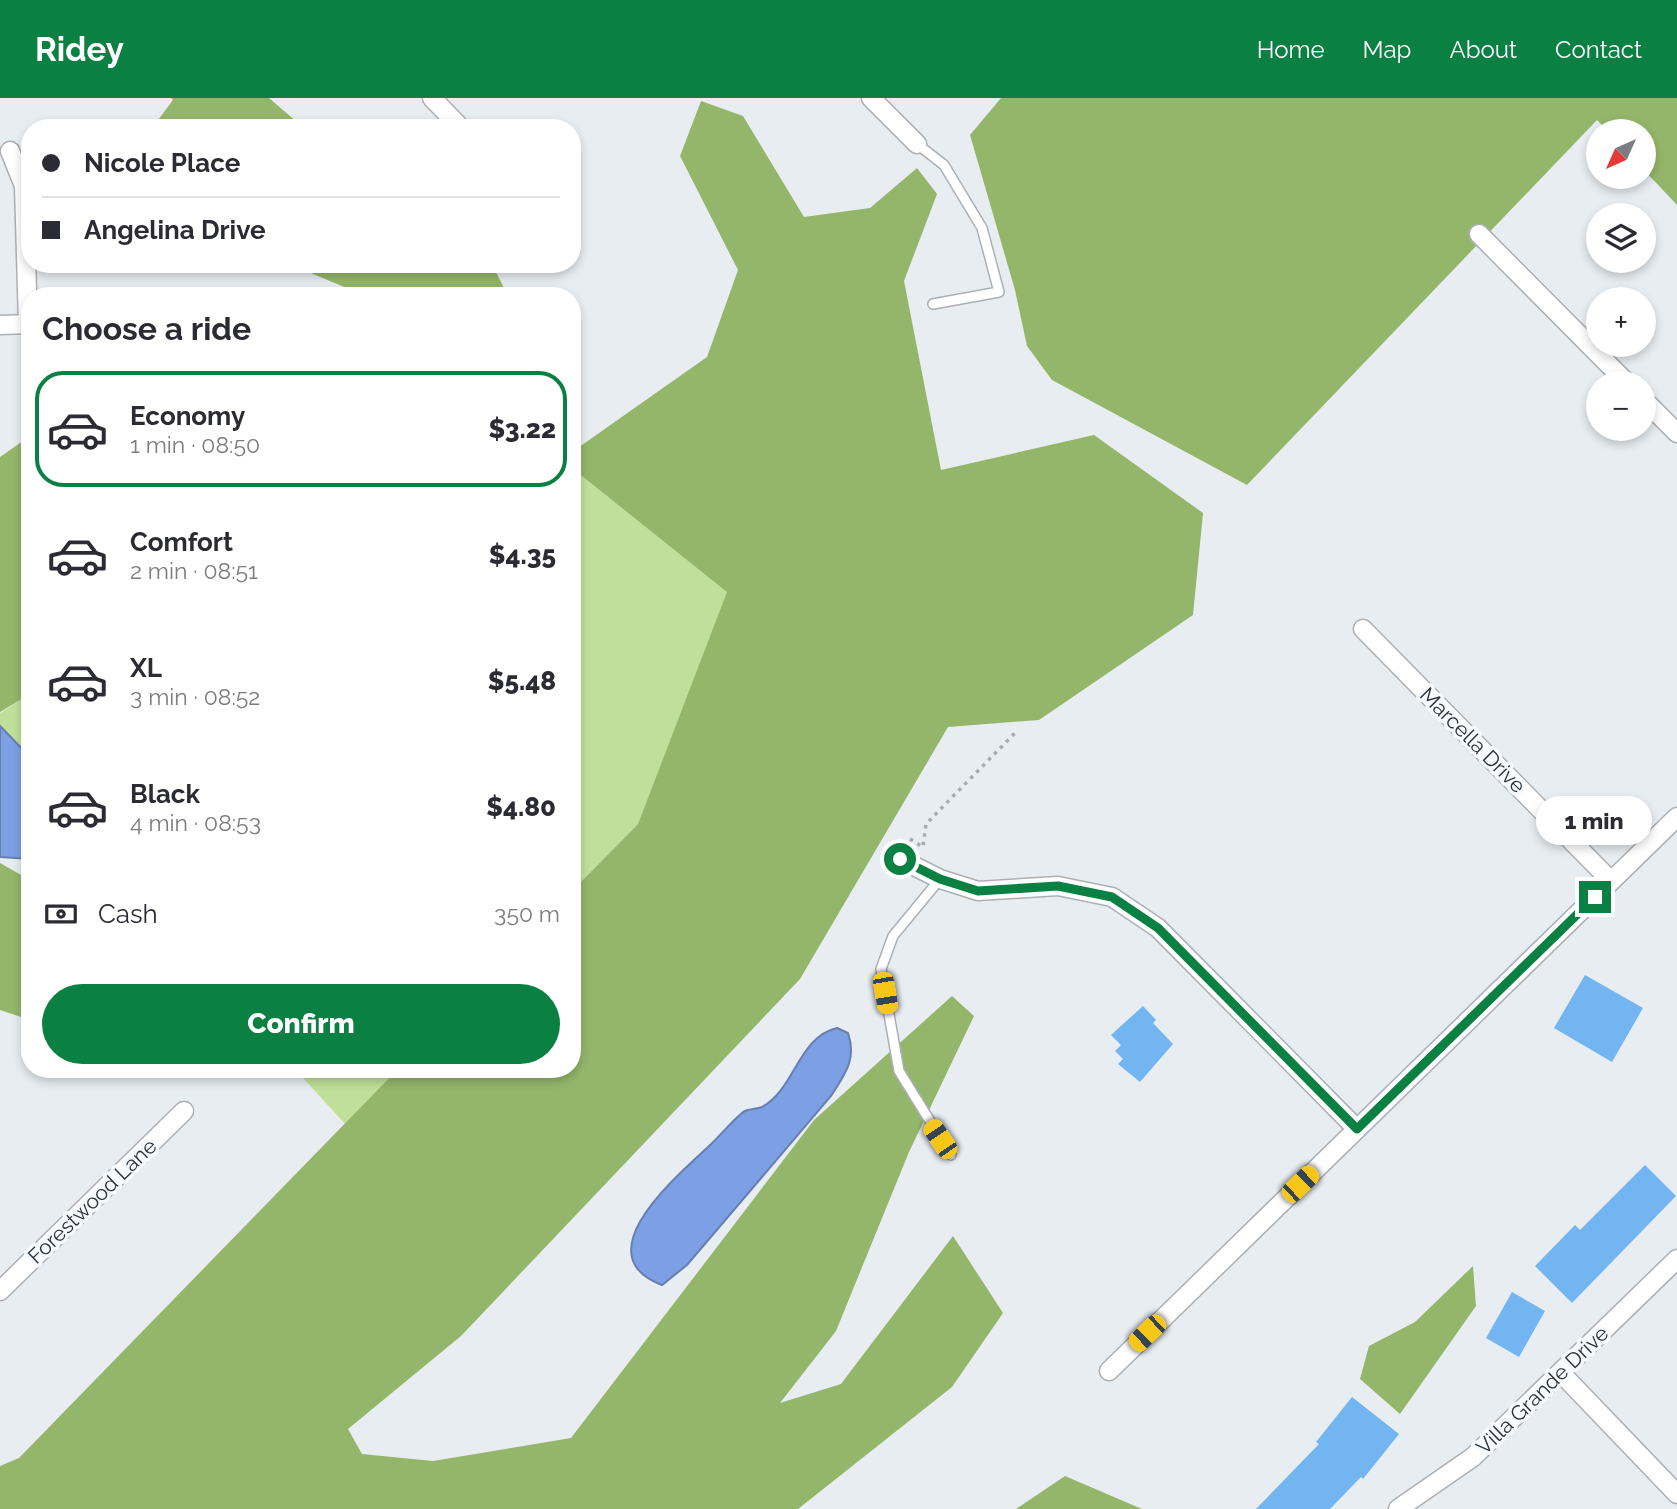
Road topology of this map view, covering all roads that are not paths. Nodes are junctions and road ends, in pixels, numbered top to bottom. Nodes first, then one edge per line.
1 (432, 98) edge
2 (871, 98) edge
3 (452, 119) edge
4 (917, 144) joint
5 (10, 151) dead end
6 (21, 178) edge
7 (1479, 234) dead end
8 (933, 304) dead end
9 (21, 324) edge
10 (0, 325) edge
11 (1615, 371) edge
12 (1656, 412) edge
13 (1677, 433) edge
14 (1363, 629) dead end
15 (1677, 817) edge
16 (900, 859) dead end
17 (940, 879) junction
18 (1611, 881) junction
19 (184, 1111) dead end
20 (1357, 1129) junction
21 (951, 1154) dead end
22 (1677, 1259) edge
23 (0, 1291) edge
24 (1109, 1371) dead end
25 (1561, 1373) junction
26 (1677, 1494) edge
27 (1398, 1509) edge

1 - 3 street
2 - 4 street
4 - 8 lane
5 - 6 street
7 - 11 street
9 - 10 street
12 - 13 street
14 - 18 street, Marcella Drive
15 - 18 street
16 - 17 street
17 - 20 street
17 - 21 lane
18 - 20 street
19 - 23 street, Forestwood Lane
20 - 24 street
22 - 25 street, Villa Grande Drive
25 - 26 street
25 - 27 street, Villa Grande Drive

